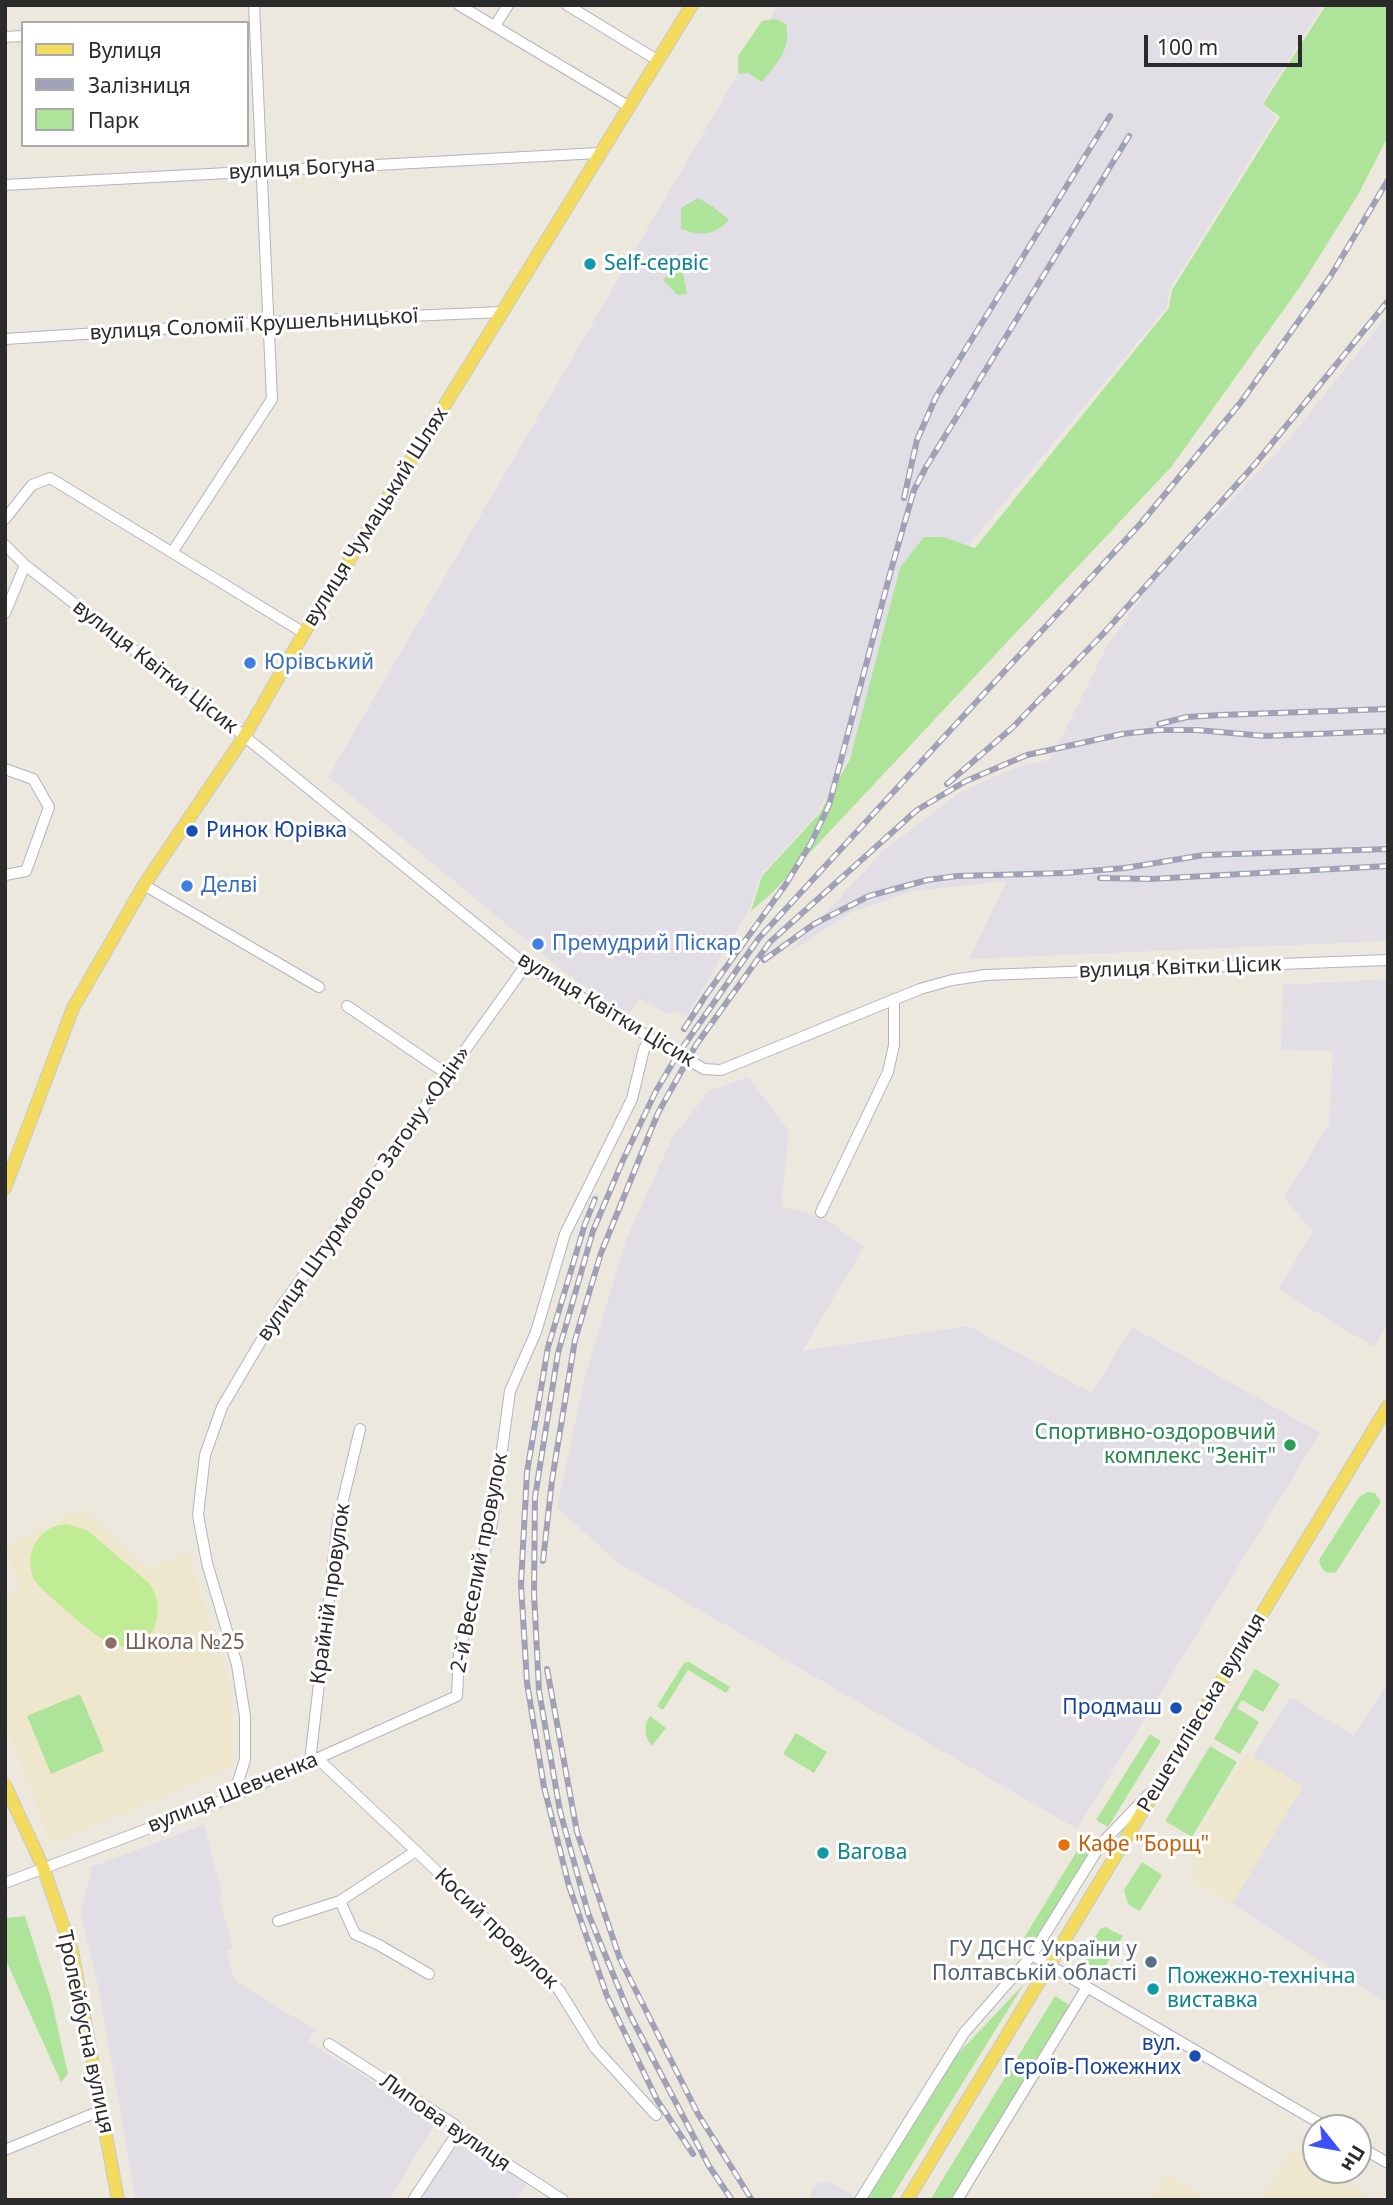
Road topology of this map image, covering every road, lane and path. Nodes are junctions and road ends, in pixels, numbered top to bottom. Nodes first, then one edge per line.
1 (254, 5) edge
2 (459, 5) edge
3 (508, 5) edge
4 (567, 5) edge
5 (692, 5) edge
6 (251, 25) edge
7 (495, 26) junction
8 (657, 60) junction
9 (628, 106) junction
10 (599, 153) junction
11 (262, 172) junction
12 (5, 185) edge
13 (502, 312) junction
14 (270, 322) junction
15 (5, 339) edge
16 (5, 519) edge
17 (5, 545) edge
18 (173, 551) junction
19 (25, 565) junction
20 (5, 613) edge
21 (304, 633) junction
22 (244, 737) junction
23 (5, 769) edge
24 (5, 875) edge
25 (144, 885) junction
26 (1388, 960) edge
27 (526, 965) junction
28 (320, 988) dead end
29 (894, 999) junction
30 (347, 1006) dead end
31 (650, 1038) junction
32 (447, 1074) junction
33 (5, 1188) edge
34 (821, 1212) dead end
35 (1388, 1406) edge
36 (359, 1429) dead end
37 (457, 1696) joint
38 (313, 1760) junction
39 (1159, 1784) junction
40 (5, 1785) edge
41 (229, 1798) junction
42 (416, 1851) junction
43 (43, 1867) junction
44 (5, 1883) edge
45 (340, 1901) junction
46 (278, 1921) dead end
47 (1032, 1955) junction
48 (1050, 1965) junction
49 (429, 1974) dead end
50 (1087, 1987) junction
51 (329, 2044) dead end
52 (102, 2110) junction
53 (1304, 2114) edge
54 (656, 2115) dead end
55 (458, 2132) junction
56 (5, 2150) edge
57 (1372, 2154) edge
58 (1388, 2163) edge
59 (117, 2200) edge
60 (413, 2200) edge
61 (563, 2200) edge
62 (860, 2200) edge
63 (908, 2200) edge
64 (957, 2200) edge

1 - 6 street
2 - 7 street
3 - 7 street
4 - 8 street
5 - 8 main road, вулиця Чумацький Шлях
6 - 11 street
7 - 9 street
8 - 9 main road, вулиця Чумацький Шлях
9 - 10 main road, вулиця Чумацький Шлях
10 - 11 street, вулиця Богуна
10 - 13 main road, вулиця Чумацький Шлях
11 - 12 street, вулиця Богуна
11 - 14 street
13 - 14 street, вулиця Соломії Крушельницької
13 - 21 main road, вулиця Чумацький Шлях
14 - 15 street, вулиця Соломії Крушельницької
14 - 18 street
16 - 18 street
17 - 19 street, вулиця Квітки Цісик
18 - 21 street
19 - 20 street
19 - 22 street, вулиця Квітки Цісик
21 - 22 main road, вулиця Чумацький Шлях
22 - 25 main road, вулиця Чумацький Шлях
22 - 27 street, вулиця Квітки Цісик
23 - 24 street
25 - 28 street
25 - 33 main road, вулиця Чумацький Шлях
26 - 29 street, вулиця Квітки Цісик
27 - 31 street, вулиця Квітки Цісик
27 - 32 street, вулиця Штурмового Загону «Одін»
29 - 31 street, вулиця Квітки Цісик
29 - 34 street
30 - 32 street
31 - 37 street, 2-й Веселий провулок
32 - 41 street, вулиця Штурмового Загону «Одін»
35 - 39 main road, Решетилівська вулиця
36 - 38 street, Крайній провулок
37 - 38 street, вулиця Шевченка
38 - 41 street, вулиця Шевченка
38 - 42 street, Косий провулок
39 - 47 street
39 - 48 main road, Решетилівська вулиця
40 - 43 main road
41 - 43 street, вулиця Шевченка
42 - 45 street
42 - 54 street, Косий провулок
43 - 44 street, вулиця Шевченка
43 - 52 main road, Тролейбусна вулиця
45 - 46 street
45 - 49 street
47 - 48 street
47 - 62 street
48 - 50 street
48 - 63 main road, Решетилівська вулиця
50 - 53 street
50 - 64 street
51 - 55 street, Липова вулиця
52 - 56 street
52 - 59 main road, Тролейбусна вулиця
55 - 60 street
55 - 61 street, Липова вулиця
57 - 58 street

